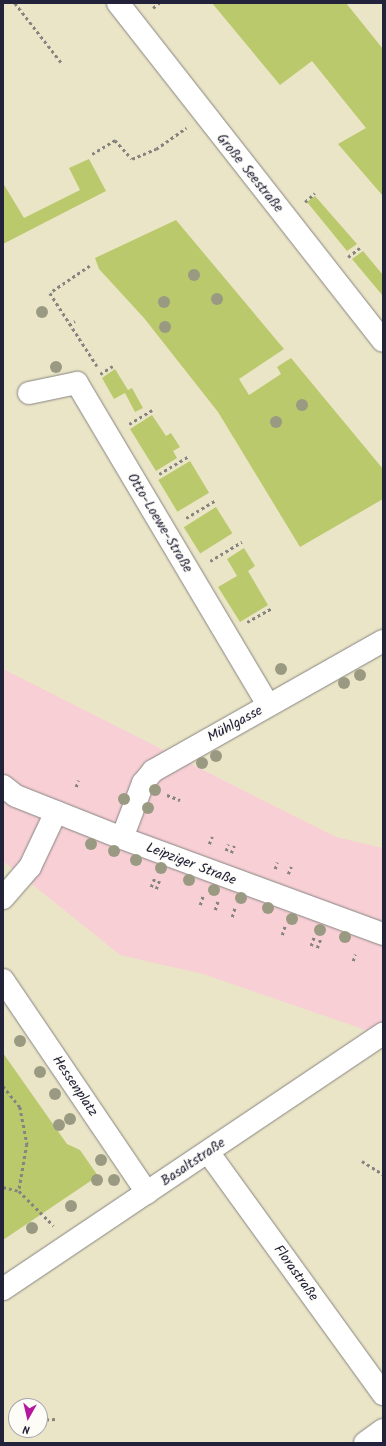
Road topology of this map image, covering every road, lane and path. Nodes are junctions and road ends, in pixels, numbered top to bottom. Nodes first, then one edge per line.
1 (15, 3) edge
2 (118, 3) edge
3 (159, 3) edge
4 (150, 10) dead end
5 (61, 62) dead end
6 (188, 126) dead end
7 (92, 154) dead end
8 (315, 193) dead end
9 (303, 204) dead end
10 (361, 247) dead end
11 (346, 259) dead end
12 (90, 266) dead end
13 (75, 321) dead end
14 (70, 325) junction
15 (383, 341) edge
16 (113, 366) dead end
17 (86, 380) junction
18 (29, 393) dead end
19 (152, 410) dead end
20 (125, 426) dead end
21 (189, 456) dead end
22 (153, 477) dead end
23 (216, 500) dead end
24 (179, 522) dead end
25 (242, 542) dead end
26 (203, 565) dead end
27 (272, 608) dead end
28 (245, 624) dead end
29 (383, 641) edge
30 (268, 705) junction
31 (78, 780) dead end
32 (3, 786) edge
33 (76, 787) dead end
34 (167, 795) dead end
35 (180, 800) dead end
36 (56, 812) junction
37 (122, 838) junction
38 (154, 879) dead end
39 (159, 881) dead end
40 (151, 887) dead end
41 (156, 889) dead end
42 (203, 896) dead end
43 (3, 898) edge
44 (218, 901) dead end
45 (200, 905) dead end
46 (235, 907) dead end
47 (215, 910) dead end
48 (232, 917) dead end
49 (285, 926) dead end
50 (383, 934) edge
51 (282, 935) dead end
52 (314, 937) dead end
53 (320, 940) dead end
54 (310, 946) dead end
55 (317, 948) dead end
56 (355, 954) dead end
57 (353, 961) dead end
58 (3, 980) edge
59 (383, 1034) edge
60 (3, 1086) edge
61 (208, 1152) junction
62 (362, 1161) dead end
63 (383, 1174) edge
64 (3, 1187) edge
65 (19, 1191) junction
66 (146, 1193) junction
67 (51, 1223) dead end
68 (3, 1289) edge
69 (383, 1394) edge
70 (48, 1419) edge
71 (54, 1419) dead end
72 (383, 1430) edge
73 (365, 1443) edge

1 - 5 path
2 - 15 street, Große Seestraße
3 - 4 path
6 - 7 path
8 - 9 path
10 - 11 path
12 - 14 path
13 - 14 path
14 - 17 path
16 - 17 path
17 - 18 street
17 - 30 street, Otto-Loewe-Straße
19 - 20 path
21 - 22 path
23 - 24 path
25 - 26 path
27 - 28 path
29 - 30 street, Mühlgasse
30 - 37 street, Mühlgasse
31 - 33 path
32 - 36 street, Leipziger Straße
34 - 35 path
36 - 37 street, Leipziger Straße
36 - 43 street
37 - 50 street, Leipziger Straße
38 - 40 path
39 - 41 path
42 - 45 path
44 - 47 path
46 - 48 path
49 - 51 path
52 - 54 path
53 - 55 path
56 - 57 path
58 - 66 street, Hessenplatz
59 - 61 street, Basaltstraße
60 - 65 path
61 - 66 street, Basaltstraße
61 - 69 street, Florastraße
62 - 63 path
64 - 65 path
65 - 67 path
66 - 68 street, Basaltstraße
70 - 71 path
72 - 73 street

